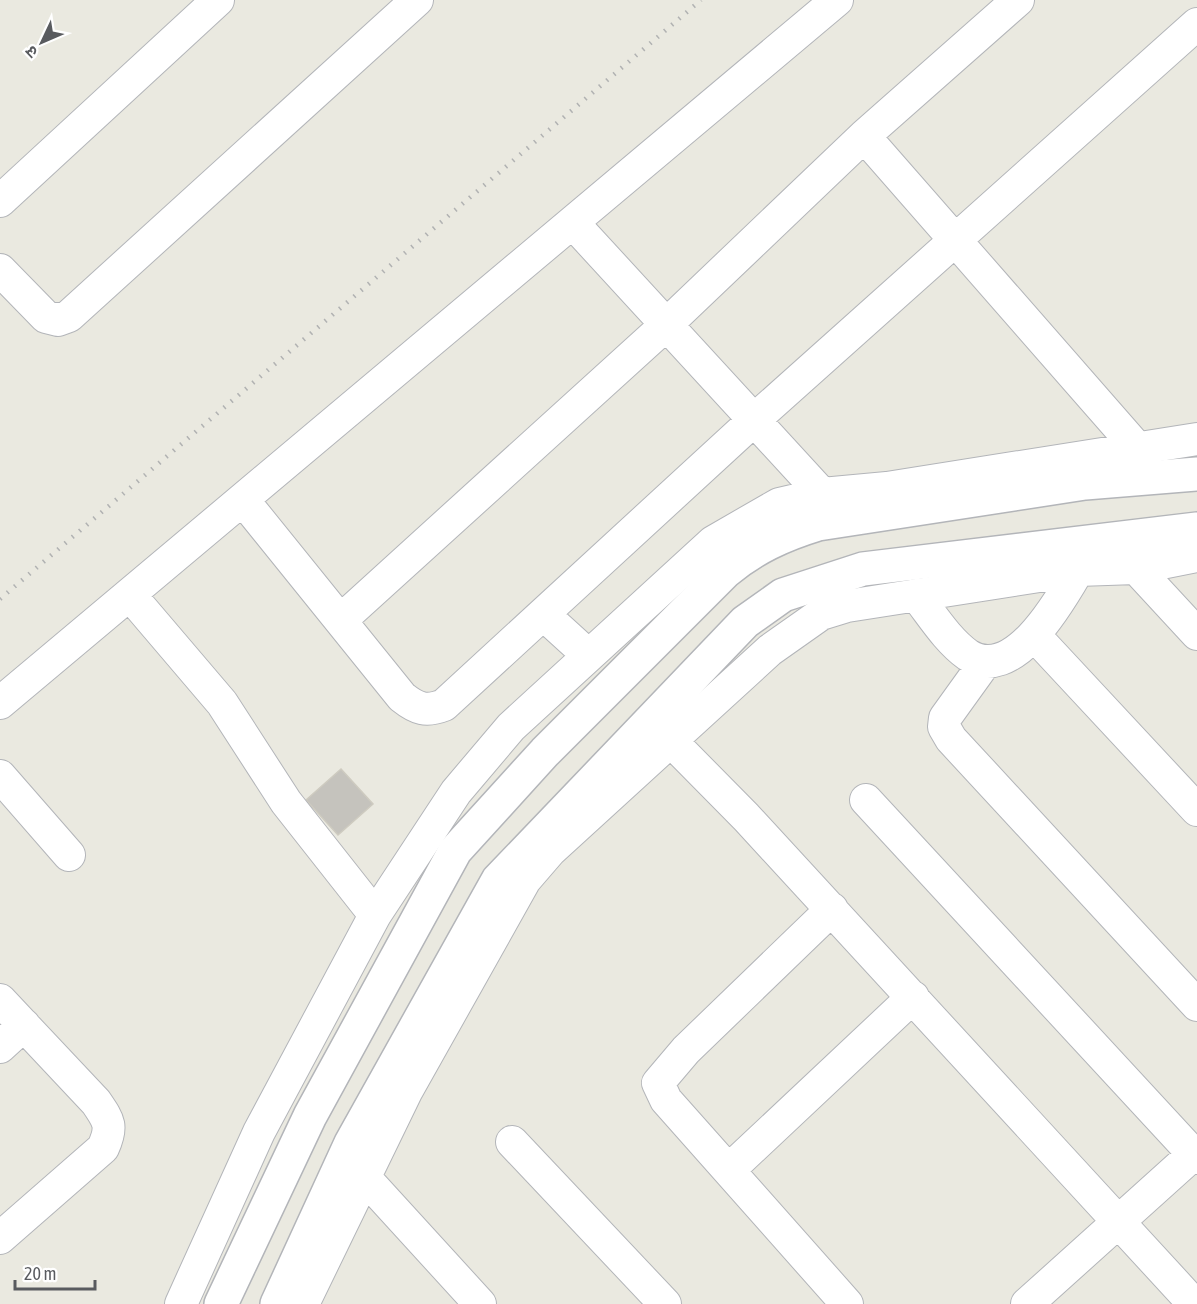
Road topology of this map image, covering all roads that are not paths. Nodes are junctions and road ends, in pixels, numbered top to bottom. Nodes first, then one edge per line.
1 (417, 0) edge
2 (837, 0) edge
3 (1018, 0) edge
4 (202, 5) edge
5 (1197, 24) edge
6 (864, 136) junction
7 (0, 201) edge
8 (573, 223) junction
9 (956, 239) junction
10 (0, 270) edge
11 (667, 324) junction
12 (754, 420) junction
13 (1197, 439) edge
14 (1138, 449) junction
15 (1197, 474) edge
16 (822, 494) junction
17 (243, 500) junction
18 (1197, 529) edge
19 (1197, 556) edge
20 (1136, 568) junction
21 (1078, 570) junction
22 (130, 595) junction
23 (916, 595) junction
24 (543, 614) junction
25 (340, 620) junction
26 (1034, 634) junction
27 (1197, 634) edge
28 (588, 655) junction
29 (986, 662) junction
30 (0, 703) edge
31 (671, 741) junction
32 (0, 776) edge
33 (866, 800) dead end
34 (1197, 810) edge
35 (69, 855) dead end
36 (832, 909) junction
37 (375, 915) junction
38 (913, 997) junction
39 (0, 1000) edge
40 (1197, 1005) edge
41 (24, 1025) junction
42 (0, 1047) edge
43 (512, 1142) dead end
44 (1196, 1154) edge
45 (730, 1169) junction
46 (365, 1178) junction
47 (1118, 1224) junction
48 (0, 1238) edge
49 (181, 1304) edge
50 (221, 1304) edge
51 (277, 1304) edge
52 (303, 1304) edge
53 (480, 1304) edge
54 (665, 1304) edge
55 (847, 1304) edge
56 (1027, 1304) edge
57 (1194, 1304) edge

1 - 10 street
2 - 8 street
3 - 6 street
4 - 7 street
5 - 9 street
6 - 9 street
6 - 11 street
8 - 11 street
8 - 17 street
9 - 12 street
9 - 14 street
11 - 12 street
11 - 25 street
12 - 16 street
12 - 24 street
13 - 14 street
14 - 16 street
15 - 50 street
16 - 28 street
17 - 22 street
17 - 25 street
18 - 51 street
19 - 20 street
20 - 21 street
20 - 27 street
21 - 23 street
21 - 26 street
22 - 30 street
22 - 37 street
23 - 29 street
23 - 31 street
24 - 25 street
24 - 28 street
26 - 29 street
26 - 34 street
28 - 37 street
29 - 40 street
31 - 36 street
31 - 46 street
32 - 35 street
33 - 44 street
36 - 38 street
36 - 45 street
37 - 49 street
38 - 45 street
38 - 47 street
39 - 41 street
41 - 42 street
41 - 48 street
43 - 54 street
44 - 47 street
45 - 55 street
46 - 52 street
46 - 53 street
47 - 56 street
47 - 57 street

